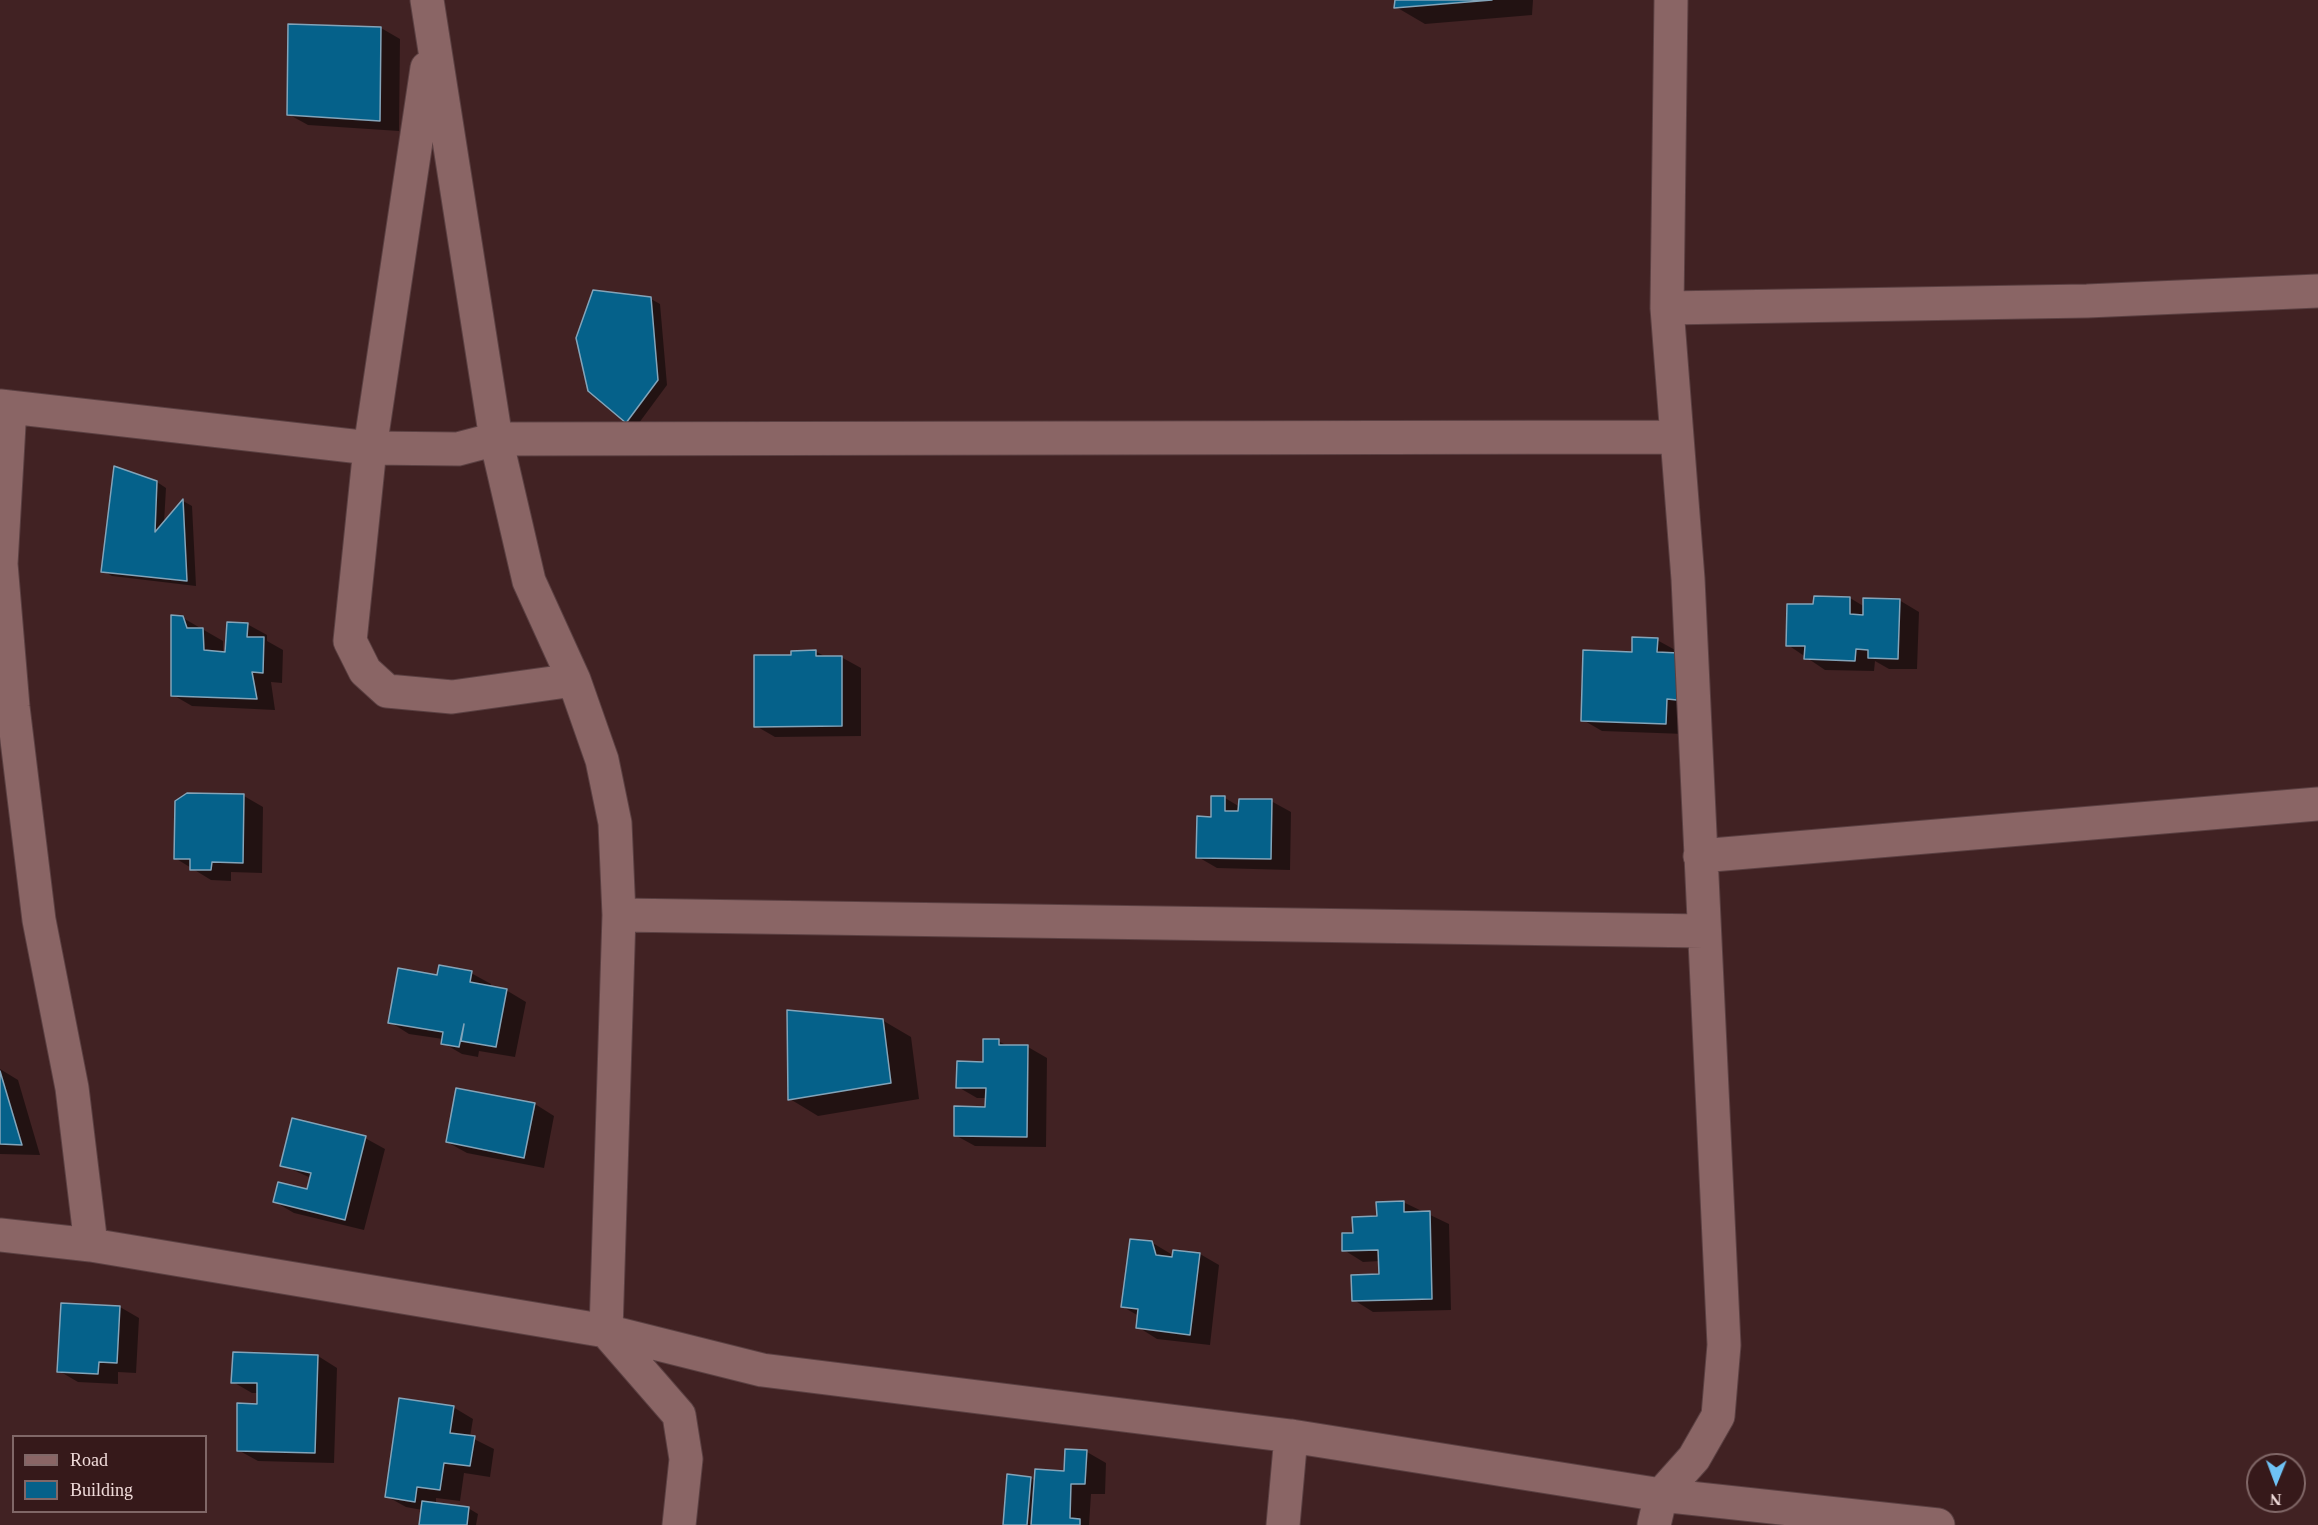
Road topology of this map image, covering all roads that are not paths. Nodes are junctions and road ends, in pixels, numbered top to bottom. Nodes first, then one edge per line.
1 (427, 0) edge
2 (1671, 0) edge
3 (432, 36) junction
4 (2318, 291) edge
5 (1667, 308) junction
6 (5, 407) edge
7 (1677, 437) junction
8 (496, 439) junction
9 (370, 448) junction
10 (574, 680) junction
11 (2318, 804) edge
12 (1700, 856) junction
13 (619, 915) junction
14 (1704, 931) junction
15 (0, 1235) edge
16 (91, 1245) junction
17 (606, 1331) junction
18 (1291, 1436) junction
19 (1657, 1510) edge
20 (679, 1525) edge
21 (1283, 1525) edge
22 (1938, 1525) edge

1 - 3 street
2 - 5 street
3 - 8 street
3 - 9 street
4 - 5 street
5 - 7 street
6 - 9 street
6 - 16 street
7 - 8 street
7 - 12 street
8 - 9 street
8 - 10 street
9 - 10 street
10 - 13 street
11 - 12 street
12 - 14 street
13 - 14 street
13 - 17 street
14 - 19 street
15 - 16 street
16 - 17 street
17 - 18 street
17 - 20 street
18 - 19 street
18 - 21 street
19 - 22 street

